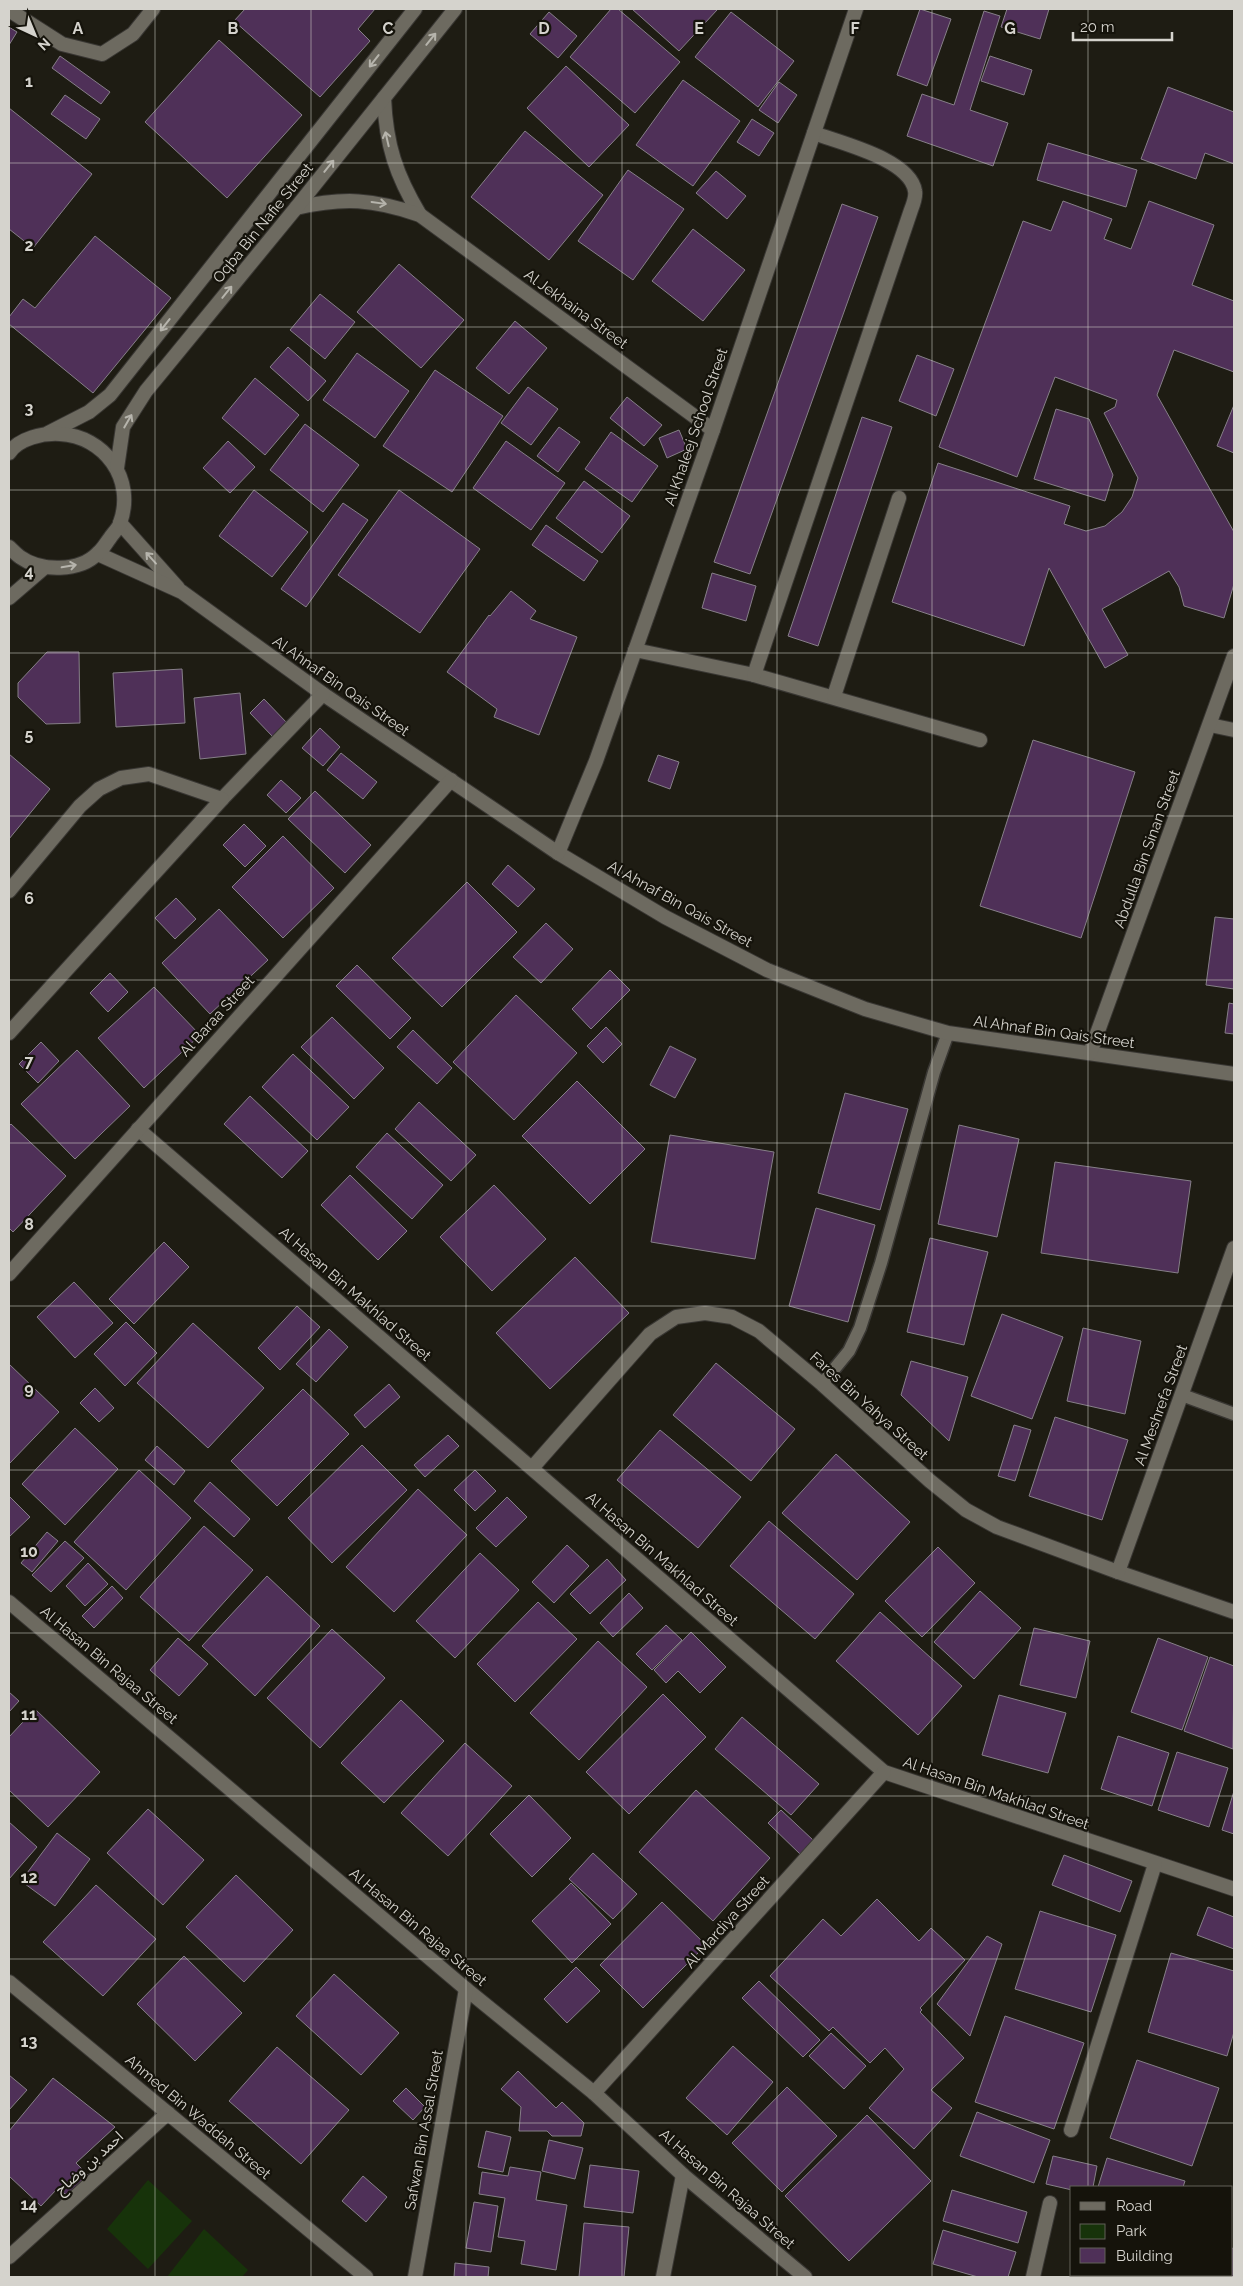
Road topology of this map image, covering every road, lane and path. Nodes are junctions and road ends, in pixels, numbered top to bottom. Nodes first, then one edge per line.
1 (154, 9) edge
2 (415, 9) edge
3 (455, 9) edge
4 (856, 9) edge
5 (9, 10) edge
6 (384, 98) junction
7 (814, 133) junction
8 (296, 208) junction
9 (420, 215) junction
10 (713, 430) junction
11 (48, 433) junction
12 (10, 451) edge
13 (116, 468) junction
14 (899, 498) dead end
15 (120, 523) junction
16 (9, 547) edge
17 (98, 554) junction
18 (45, 567) junction
19 (182, 592) junction
20 (9, 598) edge
21 (635, 650) junction
22 (1234, 656) edge
23 (754, 675) junction
24 (323, 694) junction
25 (834, 696) junction
26 (1210, 725) junction
27 (1234, 730) edge
28 (980, 740) dead end
29 (450, 780) junction
30 (222, 799) junction
31 (558, 853) junction
32 (9, 891) edge
33 (9, 1033) edge
34 (948, 1034) junction
35 (1090, 1053) junction
36 (1234, 1074) edge
37 (138, 1129) junction
38 (1234, 1248) edge
39 (9, 1274) edge
40 (822, 1384) junction
41 (1182, 1395) junction
42 (1234, 1414) edge
43 (532, 1468) junction
44 (1118, 1572) junction
45 (9, 1602) edge
46 (1234, 1610) edge
47 (884, 1772) junction
48 (1155, 1864) junction
49 (1234, 1889) edge
50 (9, 1982) edge
51 (466, 1989) junction
52 (594, 2093) junction
53 (168, 2113) junction
54 (1071, 2130) dead end
55 (683, 2175) junction
56 (1050, 2203) dead end
57 (9, 2257) edge
58 (366, 2277) edge
59 (415, 2277) edge
60 (663, 2277) edge
61 (805, 2277) edge
62 (1032, 2277) edge

1 - 5 street
2 -> 11 street, Oqba Bin Nafie Street
6 -> 3 street, Oqba Bin Nafie Street
4 - 7 street, Al Khaleej School Street
8 -> 6 street, Oqba Bin Nafie Street
9 -> 6 street, Al Jekhaina Street
7 - 10 street, Al Khaleej School Street
7 - 23 street
8 -> 9 street, Al Jekhaina Street
13 -> 8 street, Oqba Bin Nafie Street
9 - 10 street, Al Jekhaina Street
10 - 21 street, Al Khaleej School Street
11 - 12 street, Oqba Bin Nafie Street
11 - 13 street
13 - 15 street
14 - 25 street
15 - 17 street
19 -> 15 street, Al Ahnaf Bin Qais Street
16 - 18 street
18 -> 17 street
17 - 19 street, Al Ahnaf Bin Qais Street
18 - 20 street
19 - 24 street, Al Ahnaf Bin Qais Street
21 - 23 street
21 - 31 street, Al Khaleej School Street
22 - 26 street, Abdulla Bin Sinan Street
23 - 25 street
24 - 29 street, Al Ahnaf Bin Qais Street
24 - 30 street
25 - 28 street
26 - 27 street
26 - 35 street, Abdulla Bin Sinan Street
29 - 31 street, Al Ahnaf Bin Qais Street
29 - 37 street, Al Baraa Street
30 - 32 street
30 - 33 street
31 - 34 street, Al Ahnaf Bin Qais Street
34 - 35 street, Al Ahnaf Bin Qais Street
34 - 40 lane
35 - 36 street, Al Ahnaf Bin Qais Street
37 - 39 street, Al Baraa Street
37 - 43 street, Al Hasan Bin Makhlad Street
38 - 41 street, Al Meshrefa Street
40 - 43 street, Fares Bin Yahya Street
40 - 44 street, Fares Bin Yahya Street
41 - 42 lane
41 - 44 street, Al Meshrefa Street
43 - 47 street, Al Hasan Bin Makhlad Street
44 - 46 street, Fares Bin Yahya Street
45 - 51 street, Al Hasan Bin Rajaa Street
47 - 48 street, Al Hasan Bin Makhlad Street
47 - 52 street, Al Mardiya Street
48 - 49 street, Al Hasan Bin Makhlad Street
48 - 54 street
50 - 53 street, Ahmed Bin Waddah Street
51 - 52 street, Al Hasan Bin Rajaa Street
51 - 59 street, Safwan Bin Assal Street
52 - 55 street, Al Hasan Bin Rajaa Street
53 - 57 street, احمد بن وضاح
53 - 58 street, Ahmed Bin Waddah Street
55 - 60 street
55 - 61 street, Al Hasan Bin Rajaa Street
56 - 62 street

